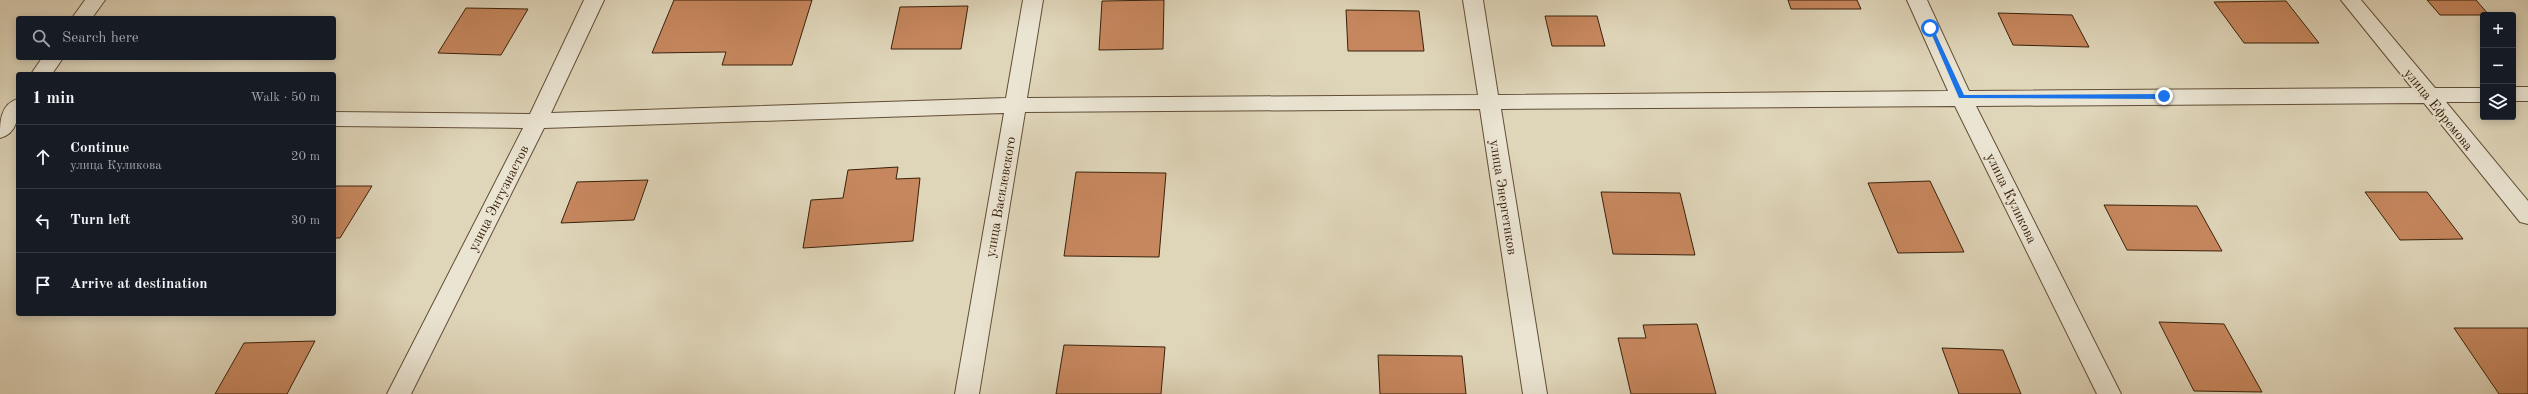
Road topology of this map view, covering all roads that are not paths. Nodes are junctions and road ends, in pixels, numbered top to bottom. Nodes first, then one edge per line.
1 (95, 0) edge
2 (594, 0) edge
3 (1033, 0) edge
4 (1473, 0) edge
5 (1917, 0) edge
6 (2351, 0) edge
7 (83, 16) edge
8 (52, 60) edge
9 (42, 72) edge
10 (2516, 94) edge
11 (2528, 94) edge
12 (2480, 95) edge
13 (2428, 96) junction
14 (1962, 97) junction
15 (1489, 100) junction
16 (1015, 105) junction
17 (16, 109) edge
18 (336, 119) edge
19 (537, 121) junction
20 (6, 125) edge
21 (2528, 216) edge
22 (399, 394) edge
23 (966, 394) edge
24 (1535, 394) edge
25 (2109, 394) edge

1 - 7 street
2 - 19 street, улица Энтузиастов
3 - 16 street, улица Василевского
4 - 15 street, улица Энергетиков
5 - 14 street, улица Куликова
6 - 13 street, улица Ефремова
8 - 9 street
10 - 11 street
12 - 13 street
13 - 14 street
13 - 21 street, улица Ефремова
14 - 15 street
14 - 25 street, улица Куликова
15 - 16 street
15 - 24 street, улица Энергетиков
16 - 19 street
16 - 23 street, улица Василевского
17 - 20 street
18 - 19 street
19 - 22 street, улица Энтузиастов

